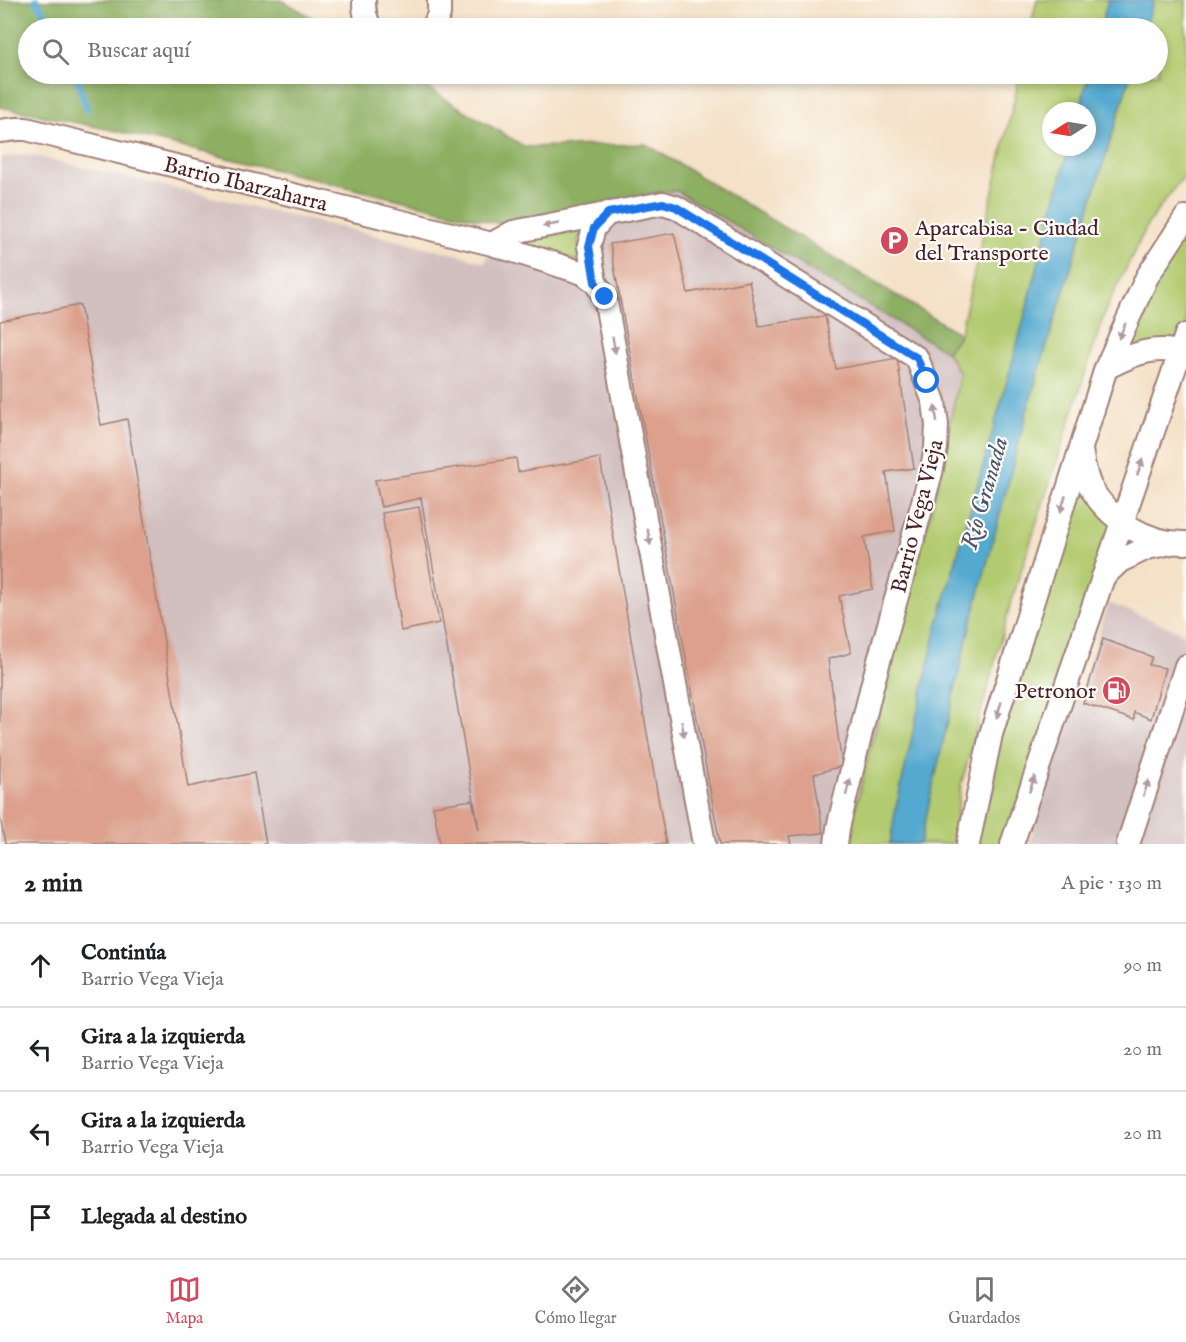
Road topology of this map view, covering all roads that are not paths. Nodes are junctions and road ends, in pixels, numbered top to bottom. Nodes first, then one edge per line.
1 (364, 0) edge
2 (439, 0) edge
3 (366, 18) edge
4 (437, 18) edge
5 (0, 131) edge
6 (608, 213) junction
7 (1186, 218) edge
8 (492, 244) junction
9 (595, 282) junction
10 (1184, 347) edge
11 (1106, 368) junction
12 (1081, 448) junction
13 (1121, 522) junction
14 (1179, 543) edge
15 (1102, 579) junction
16 (1186, 666) edge
17 (704, 844) edge
18 (836, 844) edge
19 (968, 844) edge
20 (1012, 844) edge
21 (1128, 844) edge

1 - 3 street
2 - 4 street
5 - 8 street, Barrio Ibarzaharra
6 -> 8 street, Barrio Vega Vieja
6 - 9 street
18 -> 6 street, Barrio Vega Vieja
7 -> 11 street
8 - 9 street
9 -> 17 street
10 - 11 street
13 -> 10 street
11 - 12 street
12 - 13 street
12 -> 19 street
13 - 14 street
13 - 15 street
14 - 15 street
20 -> 15 street
21 -> 16 street

